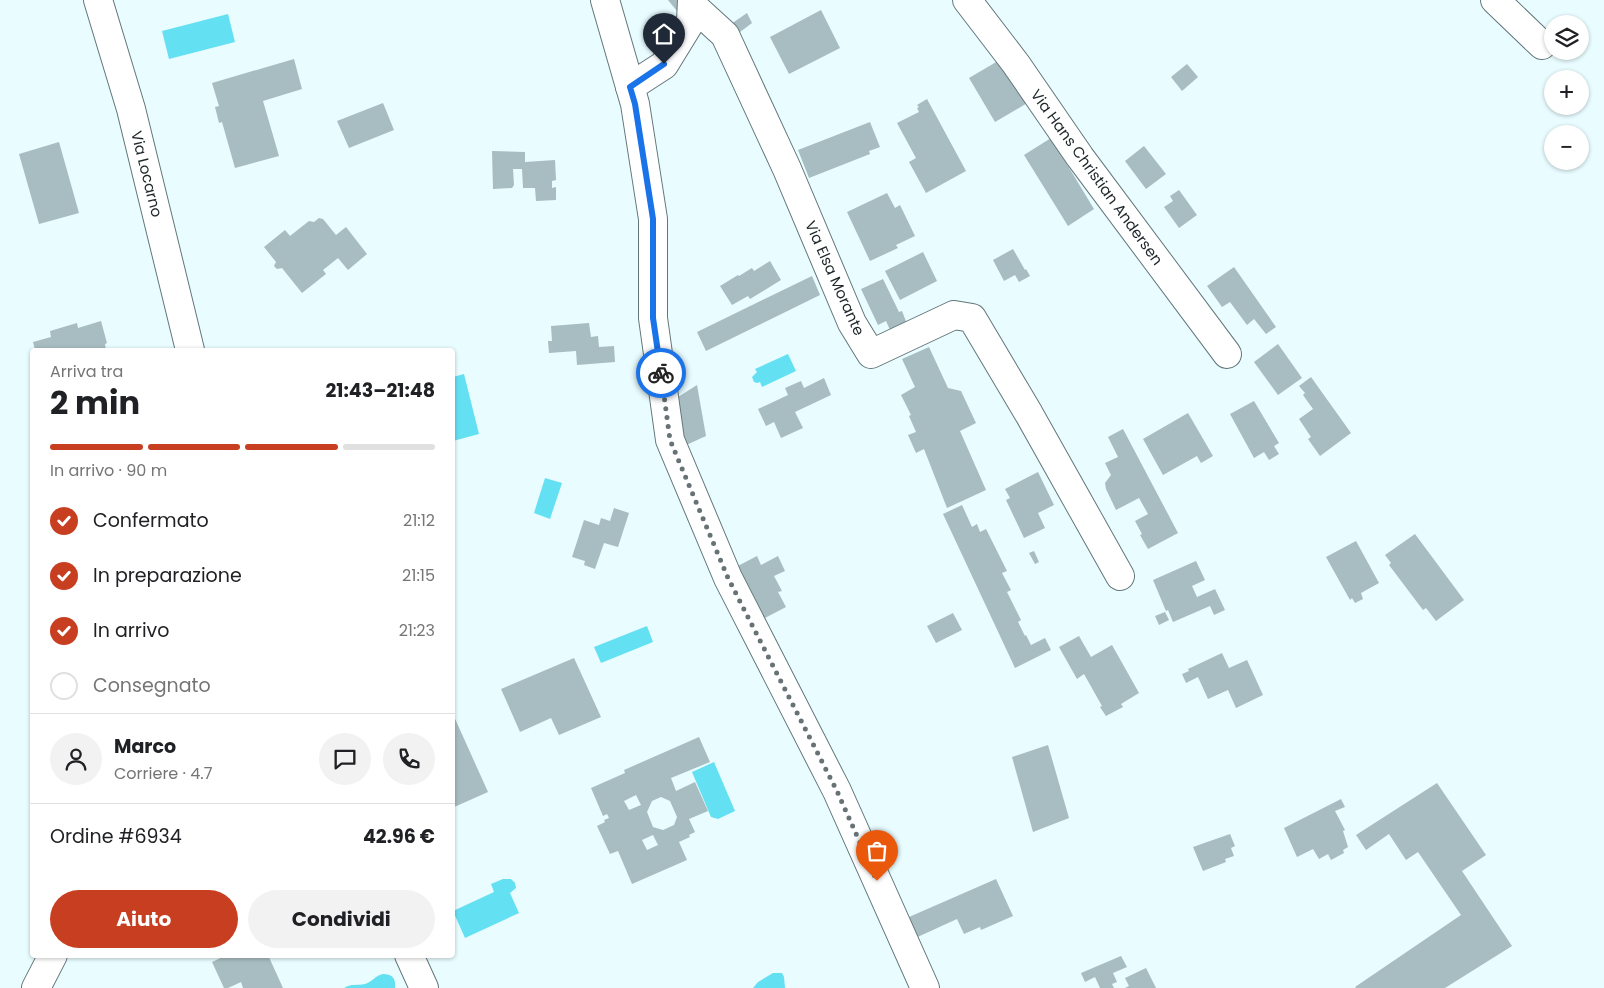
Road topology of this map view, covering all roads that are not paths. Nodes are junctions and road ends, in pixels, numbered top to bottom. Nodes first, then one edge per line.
1 (98, 0) edge
2 (605, 0) edge
3 (967, 0) edge
4 (1495, 0) edge
5 (692, 3) edge
6 (1542, 44) dead end
7 (630, 87) junction
8 (190, 348) edge
9 (1228, 354) dead end
10 (1120, 576) dead end
11 (52, 958) edge
12 (411, 958) edge
13 (36, 988) edge
14 (424, 988) edge
15 (925, 988) edge

1 - 8 street, Via Locarno
2 - 7 street
3 - 9 street, Via Hans Christian Andersen
4 - 6 street
5 - 7 street
5 - 10 street, Via Elsa Morante
7 - 15 street
11 - 13 street
12 - 14 street

